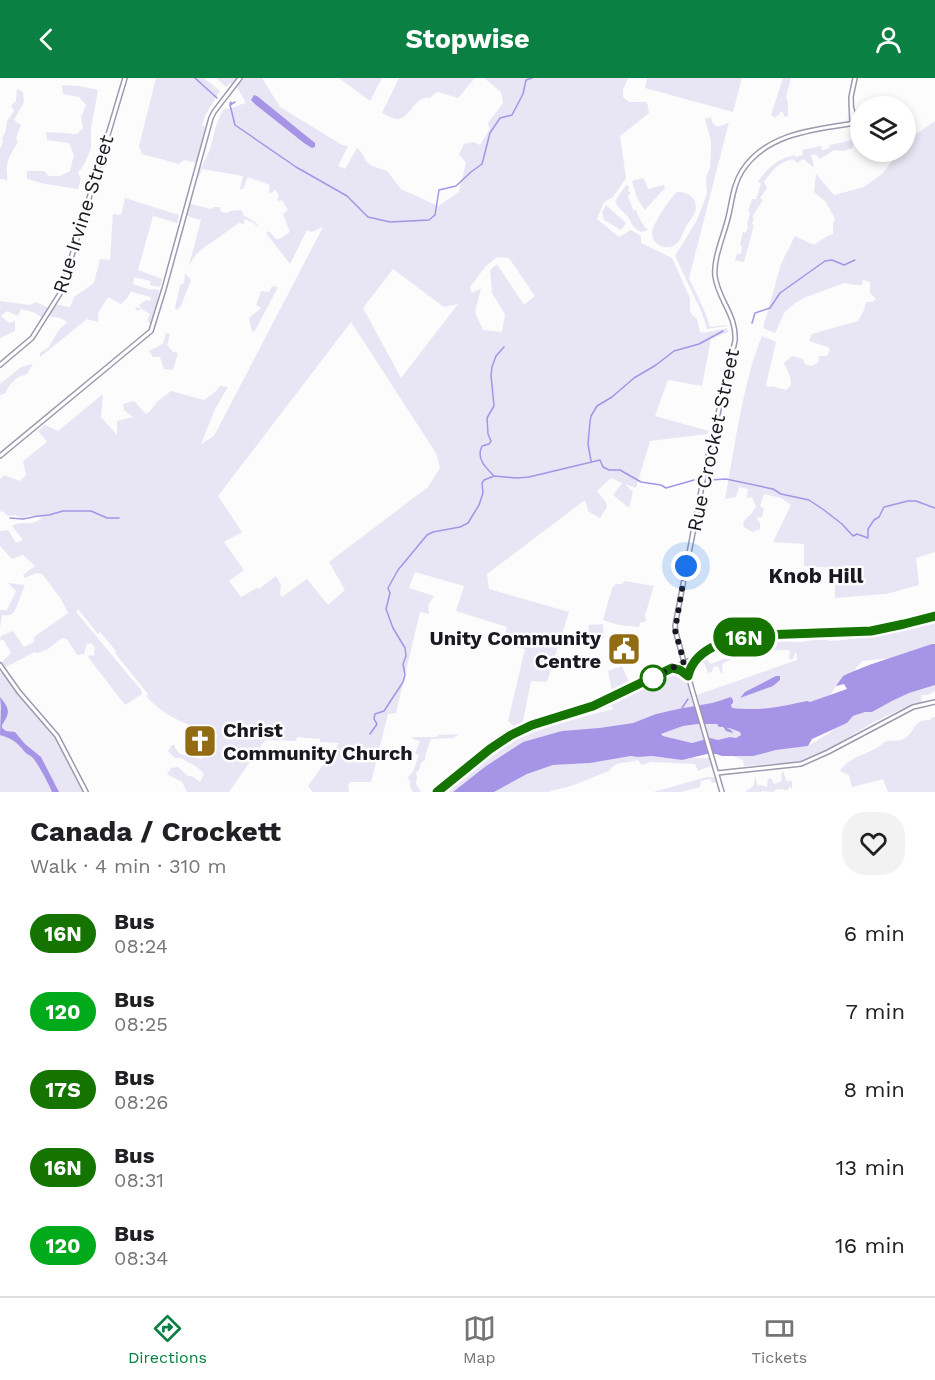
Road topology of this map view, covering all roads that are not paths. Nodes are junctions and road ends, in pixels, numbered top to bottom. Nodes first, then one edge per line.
1 (125, 78) edge
2 (240, 78) edge
3 (855, 78) edge
4 (0, 365) edge
5 (0, 456) edge
6 (935, 616) edge
7 (706, 652) junction
8 (684, 662) junction
9 (0, 665) edge
10 (672, 668) junction
11 (688, 676) junction
12 (935, 702) edge
13 (717, 773) junction
14 (86, 792) edge
15 (437, 792) edge
16 (722, 792) edge

1 - 4 street, Rue Irvine Street
2 - 5 street
3 - 8 street, Rue Crocket Street
6 - 7 street
7 - 8 street
7 - 11 street
8 - 10 street
8 - 11 street, Rue Crocket Street
9 - 14 street
10 - 11 street
10 - 15 street
11 - 13 street, Rue Crocket Street
12 - 13 street
13 - 16 street, Rue Crocket Street

